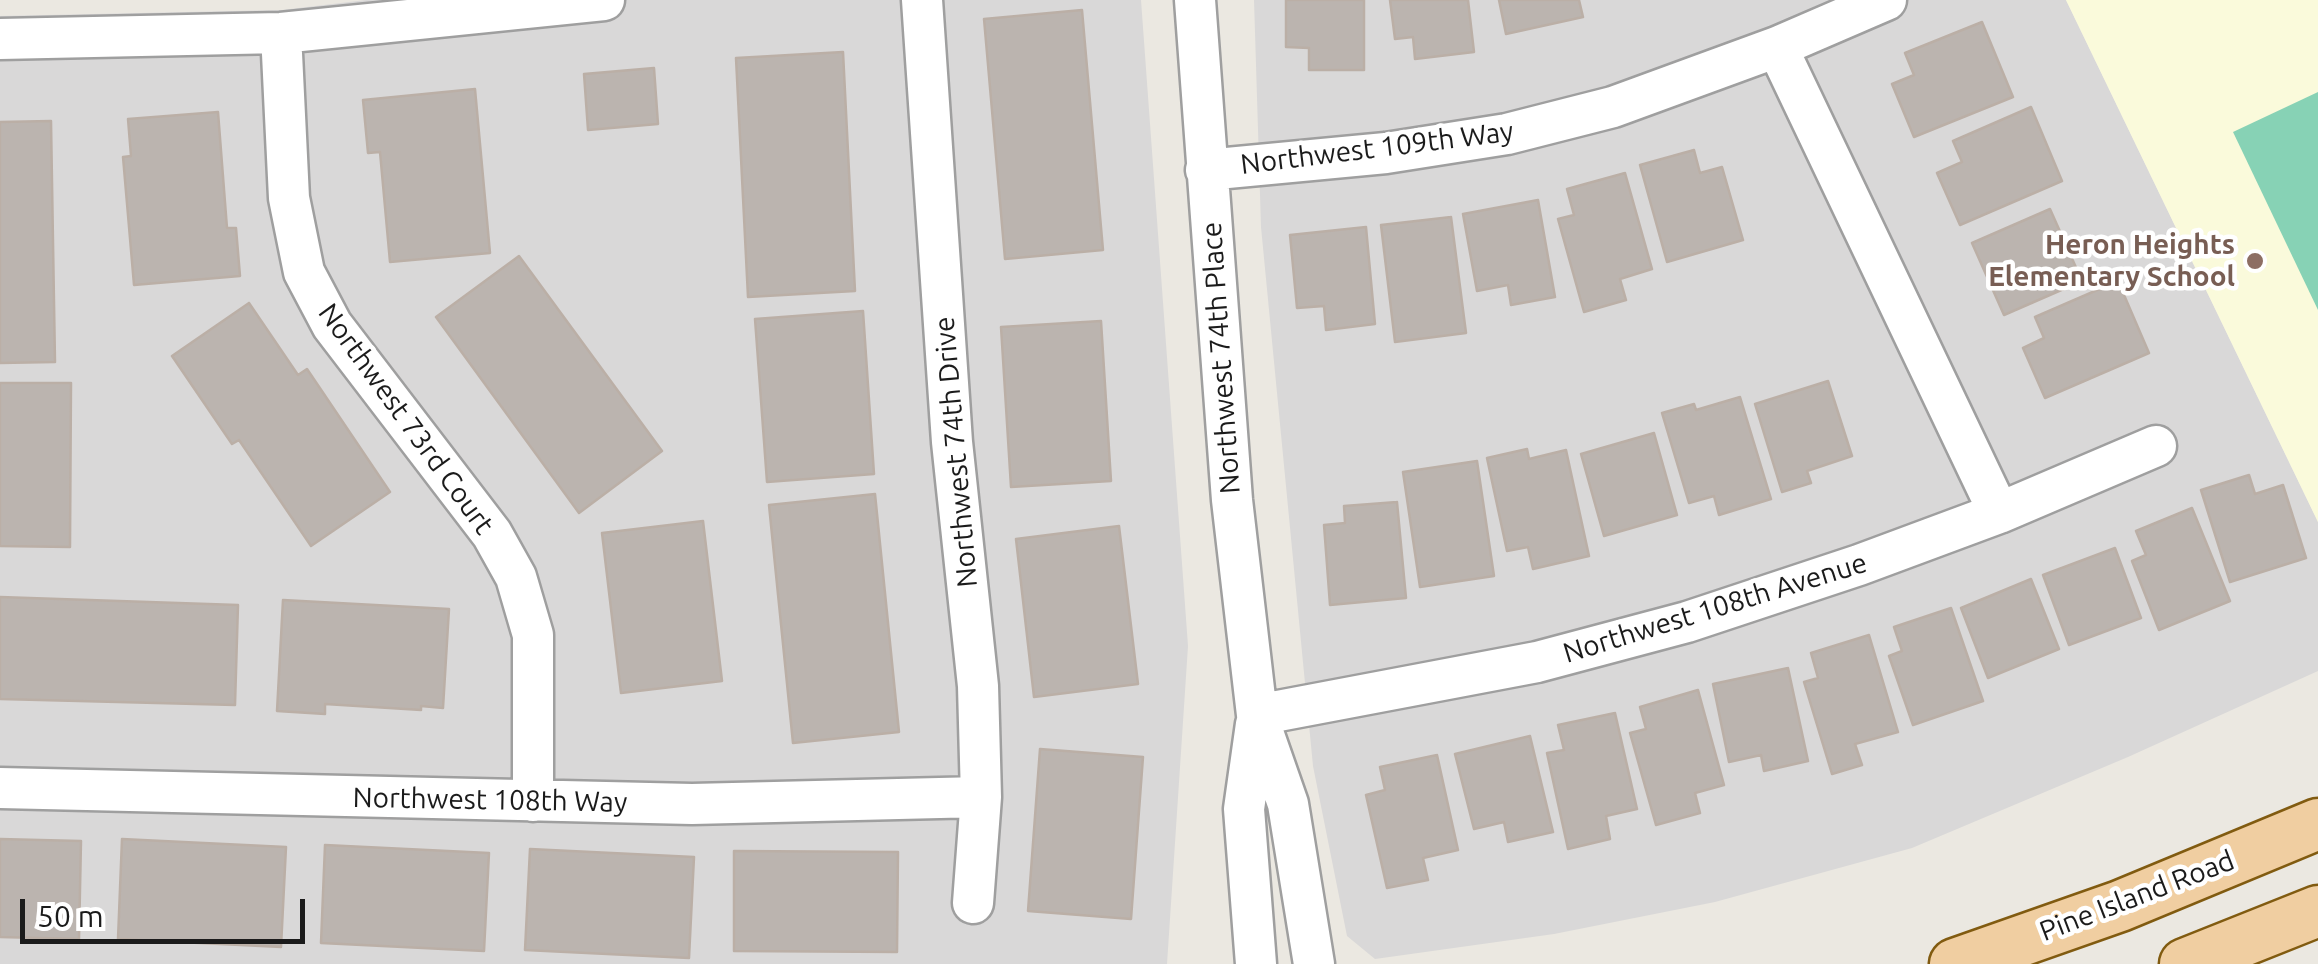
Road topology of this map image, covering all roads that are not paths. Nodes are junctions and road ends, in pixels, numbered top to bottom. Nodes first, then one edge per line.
1 (604, 0) edge
2 (922, 0) edge
3 (1195, 0) edge
4 (1886, 0) edge
5 (281, 33) junction
6 (0, 39) edge
7 (1777, 47) junction
8 (1206, 170) junction
9 (2156, 446) dead end
10 (1999, 513) junction
11 (1257, 715) junction
12 (0, 788) edge
13 (981, 797) junction
14 (533, 802) junction
15 (2318, 824) edge
16 (973, 904) dead end
17 (2318, 911) edge
18 (1256, 964) edge
19 (1314, 964) edge
20 (1955, 964) edge
21 (2185, 964) edge

1 - 5 street
2 - 13 street, Northwest 74th Drive
3 - 8 street, Northwest 74th Place
4 - 7 street, Northwest 109th Way
5 - 6 street
5 - 14 street, Northwest 73rd Court
7 - 8 street, Northwest 109th Way
7 - 10 street
8 - 11 street, Northwest 74th Place
9 - 10 street, Northwest 108th Avenue
10 - 11 street, Northwest 108th Avenue
11 - 18 street, Northwest 74th Place
11 - 19 street, Northwest 74th Place
12 - 14 street, Northwest 108th Way
13 - 14 street, Northwest 108th Way
13 - 16 street, Northwest 74th Drive
15 - 20 main road, Pine Island Road
17 - 21 main road

